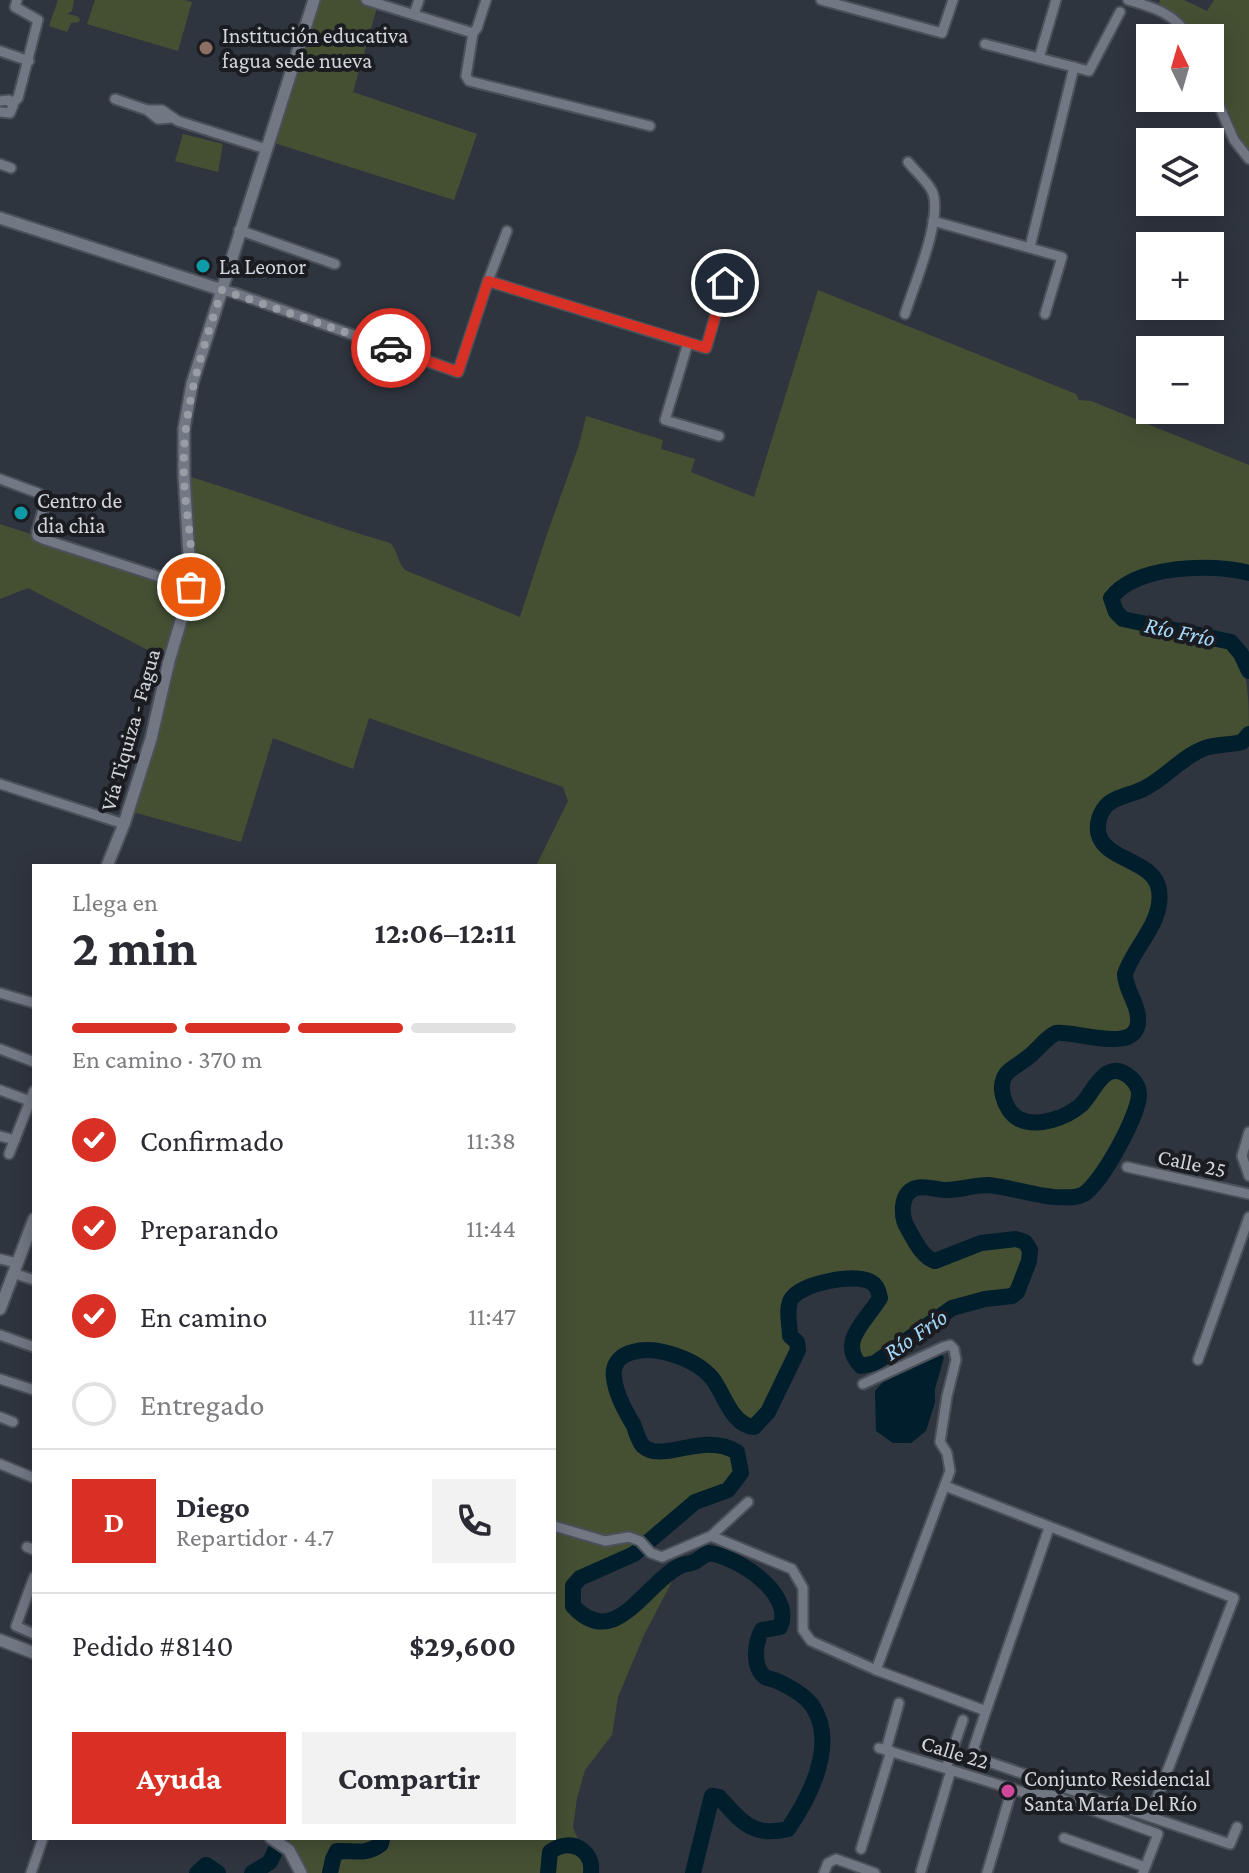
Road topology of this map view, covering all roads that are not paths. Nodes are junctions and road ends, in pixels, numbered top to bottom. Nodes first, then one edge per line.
1 (17, 0) edge
2 (314, 0) edge
3 (366, 0) edge
4 (419, 0) edge
5 (486, 0) edge
6 (821, 0) edge
7 (953, 0) edge
8 (1056, 0) edge
9 (1128, 0) edge
10 (1120, 12) dead end
11 (414, 14) junction
12 (1178, 24) edge
13 (473, 33) junction
14 (985, 44) dead end
15 (0, 51) edge
16 (1039, 58) junction
17 (29, 61) junction
18 (1074, 67) junction
19 (115, 99) dead end
20 (0, 101) edge
21 (13, 103) junction
22 (0, 112) edge
23 (1222, 112) edge
24 (650, 126) dead end
25 (266, 149) junction
26 (1249, 159) edge
27 (908, 162) dead end
28 (0, 164) edge
29 (11, 168) dead end
30 (0, 218) edge
31 (933, 221) junction
32 (239, 230) junction
33 (507, 231) dead end
34 (1030, 247) junction
35 (335, 264) dead end
36 (488, 281) junction
37 (725, 283) dead end
38 (222, 290) junction
39 (905, 314) dead end
40 (1045, 314) dead end
41 (688, 343) junction
42 (719, 436) dead end
43 (0, 479) edge
44 (191, 587) junction
45 (0, 784) edge
46 (124, 824) junction
47 (108, 864) edge
48 (0, 993) edge
49 (32, 1002) edge
50 (0, 1049) edge
51 (32, 1061) edge
52 (0, 1090) edge
53 (32, 1096) edge
54 (1249, 1132) edge
55 (0, 1136) edge
56 (15, 1140) junction
57 (9, 1154) dead end
58 (1127, 1167) dead end
59 (1249, 1176) edge
60 (1249, 1194) edge
61 (1249, 1217) edge
62 (32, 1224) edge
63 (0, 1259) edge
64 (15, 1268) junction
65 (32, 1279) edge
66 (0, 1309) edge
67 (0, 1333) edge
68 (32, 1340) edge
69 (32, 1346) edge
70 (1198, 1360) dead end
71 (0, 1379) edge
72 (863, 1384) dead end
73 (32, 1389) edge
74 (0, 1417) edge
75 (13, 1422) dead end
76 (0, 1464) edge
77 (32, 1477) edge
78 (945, 1486) junction
79 (748, 1502) dead end
80 (556, 1527) edge
81 (1049, 1528) junction
82 (711, 1536) junction
83 (32, 1582) edge
84 (32, 1635) edge
85 (0, 1640) edge
86 (31, 1652) edge
87 (876, 1670) junction
88 (899, 1703) dead end
89 (986, 1711) junction
90 (963, 1720) dead end
91 (885, 1750) junction
92 (948, 1769) junction
93 (1012, 1789) junction
94 (1150, 1816) junction
95 (1237, 1827) dead end
96 (1064, 1838) dead end
97 (42, 1840) edge
98 (274, 1840) edge
99 (861, 1849) dead end
100 (1144, 1870) edge
101 (921, 1871) edge
102 (31, 1873) edge
103 (301, 1873) edge
104 (824, 1873) edge
105 (875, 1873) edge
106 (987, 1873) edge

1 - 17 street
2 - 25 street, Vía Tiquiza - Fagua
3 - 11 street
4 - 11 street
5 - 13 street
6 - 7 street
8 - 16 street
9 - 12 street
10 - 18 street
11 - 13 street
13 - 24 street
14 - 16 street
15 - 17 street
16 - 18 street
17 - 21 street
18 - 34 street
19 - 25 street
20 - 21 street
21 - 22 street
23 - 26 street
25 - 32 street, Vía Tiquiza - Fagua
27 - 31 street
28 - 29 street
30 - 38 street
31 - 34 street
31 - 39 street
32 - 35 street
32 - 38 street, Vía Tiquiza - Fagua
33 - 36 street
34 - 40 street
36 - 38 street
36 - 41 street
37 - 41 street
38 - 44 street, Vía Tiquiza - Fagua
41 - 42 street
43 - 44 street
44 - 46 street, Vía Tiquiza - Fagua
45 - 46 street
46 - 47 street, Vía Tiquiza - Fagua
48 - 49 street
50 - 51 street
52 - 53 street
53 - 56 street
54 - 59 street
55 - 56 street
56 - 57 street
58 - 60 street, Calle 25
61 - 70 street
62 - 64 street
63 - 64 street
64 - 65 street
64 - 66 street
67 - 68 street
67 - 69 street
71 - 73 street
72 - 78 street
74 - 75 street
76 - 77 street
78 - 81 street
78 - 87 street
79 - 82 street
80 - 82 street
81 - 89 street
81 - 94 street
82 - 87 street
83 - 84 street
85 - 86 street
87 - 89 street
88 - 91 street
89 - 94 street
90 - 92 street
91 - 92 street, Calle 22
91 - 99 street
92 - 93 street, Calle 22
92 - 101 street
93 - 100 street, Calle 22
93 - 106 street
94 - 95 street
96 - 100 street
97 - 102 street
98 - 103 street
104 - 105 street

